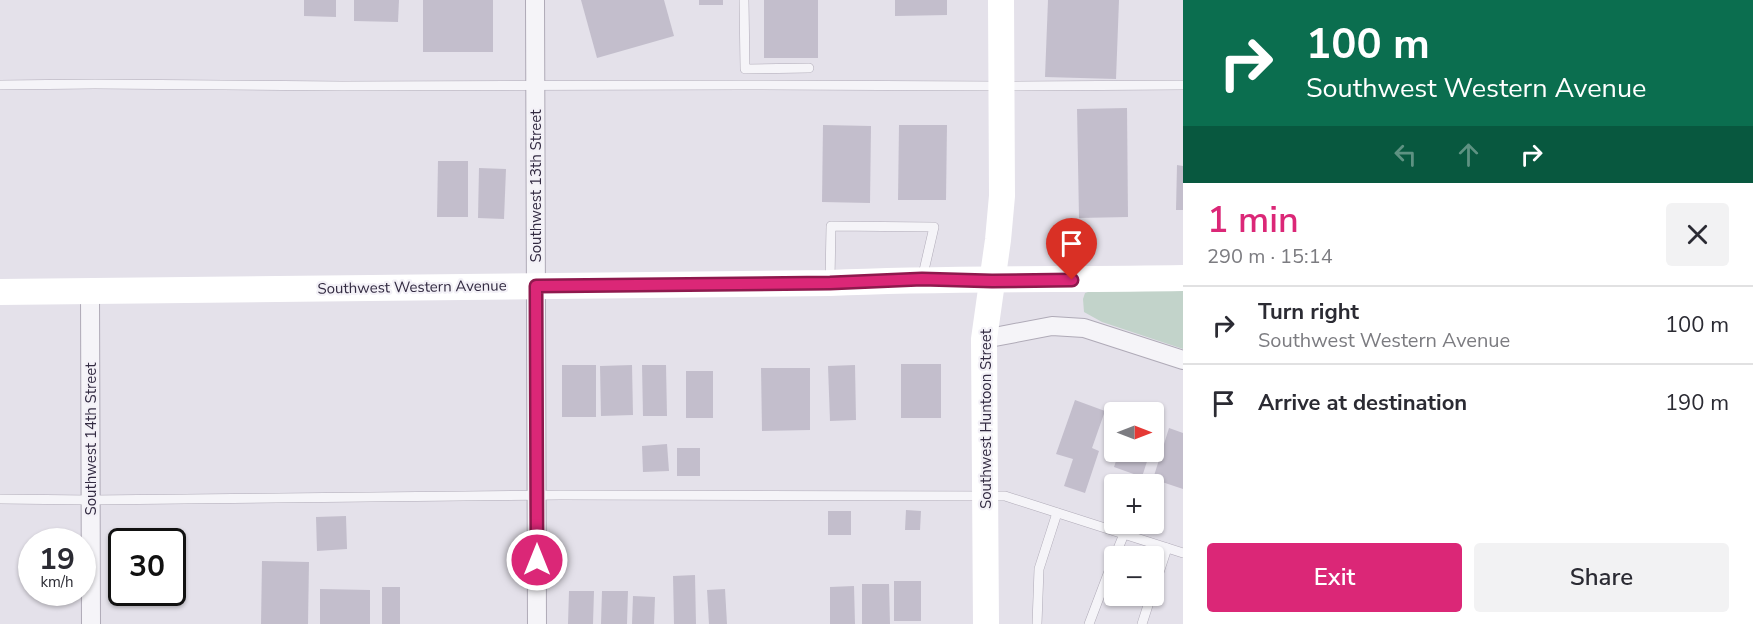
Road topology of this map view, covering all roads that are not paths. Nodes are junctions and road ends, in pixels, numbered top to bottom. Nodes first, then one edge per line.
1 (535, 0) edge
2 (744, 0) edge
3 (1001, 0) edge
4 (809, 68) dead end
5 (0, 85) edge
6 (535, 85) junction
7 (1002, 86) junction
8 (1183, 86) edge
9 (1183, 278) edge
10 (922, 279) junction
11 (992, 281) junction
12 (830, 283) junction
13 (536, 286) junction
14 (90, 291) junction
15 (0, 292) edge
16 (984, 339) junction
17 (1183, 360) edge
18 (537, 496) junction
19 (986, 496) junction
20 (0, 499) edge
21 (91, 500) junction
22 (1057, 513) junction
23 (1104, 528) edge
24 (1124, 534) joint
25 (1119, 546) edge
26 (1167, 548) junction
27 (1183, 554) edge
28 (1164, 557) edge
29 (1104, 585) edge
30 (1148, 606) edge
31 (92, 624) edge
32 (537, 624) edge
33 (986, 624) edge
34 (1037, 624) edge
35 (1089, 624) edge
36 (1142, 624) edge

1 - 6 street, Southwest 13th Street
2 - 4 lane
3 - 7 street, Southwest Huntoon Street
5 - 6 lane
6 - 7 lane
6 - 13 street, Southwest 13th Street
7 - 8 lane
7 - 11 street, Southwest Huntoon Street
9 - 11 street, Southwest Western Avenue
10 - 11 street, Southwest Western Avenue
10 - 12 street, Southwest Western Avenue
10 - 12 lane
11 - 16 street, Southwest Huntoon Street
12 - 13 street, Southwest Western Avenue
13 - 14 street, Southwest Western Avenue
13 - 18 street, Southwest 13th Street
14 - 15 street, Southwest Western Avenue
14 - 21 street, Southwest 14th Street
16 - 17 street
16 - 19 street, Southwest Huntoon Street
18 - 19 lane
18 - 21 lane
18 - 32 street, Southwest 13th Street
19 - 22 lane
19 - 33 street, Southwest Huntoon Street
20 - 21 lane
21 - 31 street, Southwest 14th Street
22 - 23 lane
22 - 34 lane
24 - 25 lane
24 - 26 lane
26 - 27 lane
26 - 28 lane
29 - 35 lane
30 - 36 lane

